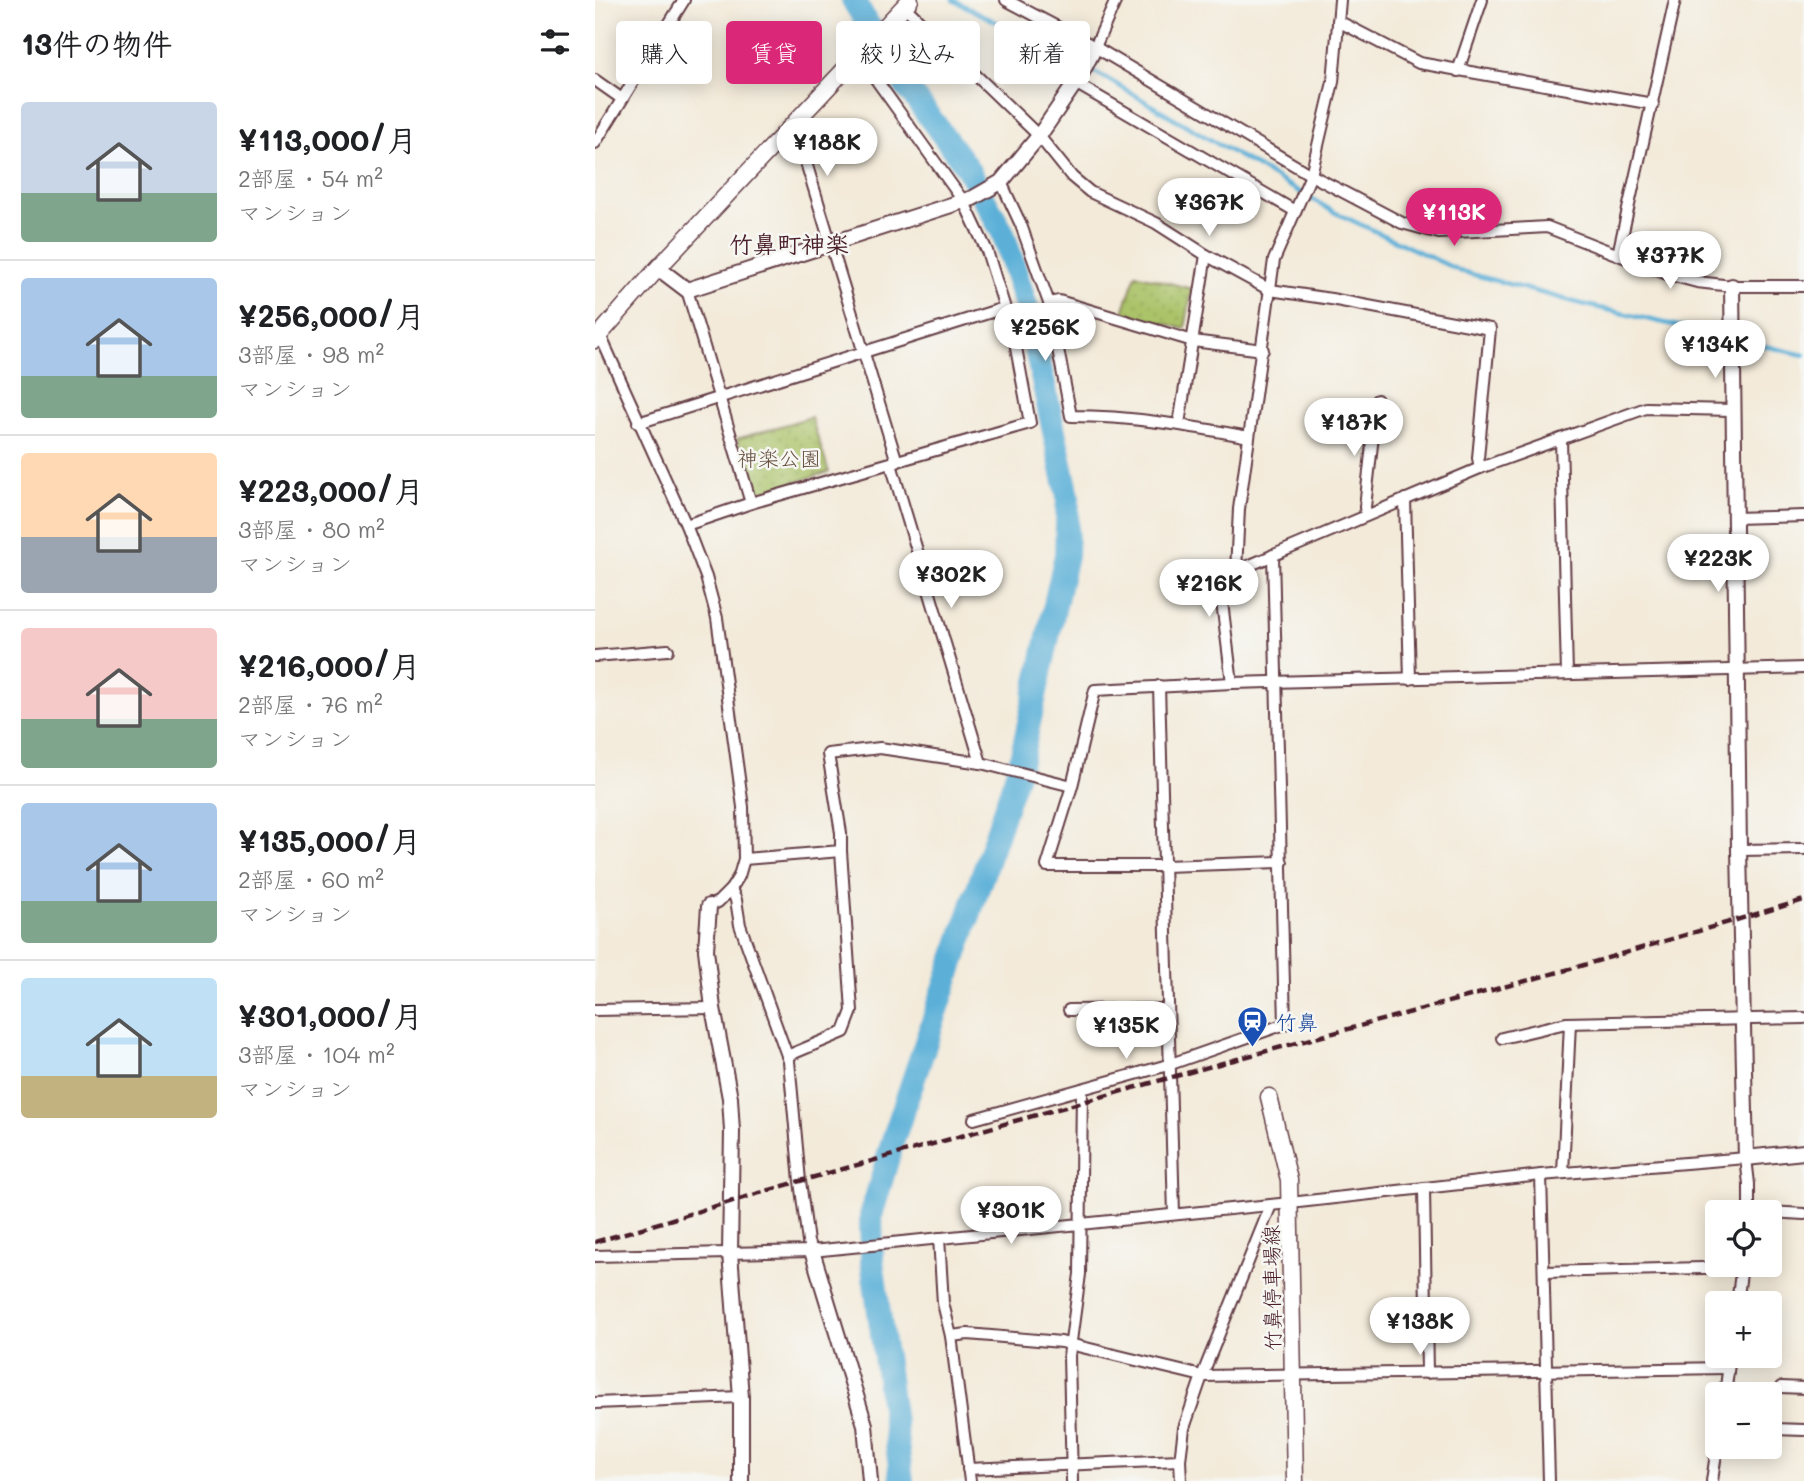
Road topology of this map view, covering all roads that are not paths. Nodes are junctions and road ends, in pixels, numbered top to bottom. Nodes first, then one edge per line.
1 (684, 0) edge
2 (1006, 0) edge
3 (1116, 0) edge
4 (1340, 0) edge
5 (1482, 0) edge
6 (1675, 0) edge
7 (908, 2) edge
8 (1338, 20) junction
9 (890, 21) edge
10 (1094, 51) junction
11 (1090, 58) edge
12 (1458, 71) junction
13 (595, 80) edge
14 (836, 80) edge
15 (885, 84) edge
16 (1074, 84) edge
17 (1084, 84) edge
18 (622, 99) junction
19 (1653, 104) junction
20 (788, 129) junction
21 (1039, 136) junction
22 (595, 143) edge
23 (1310, 179) junction
24 (998, 184) junction
25 (968, 200) junction
26 (1297, 208) junction
27 (830, 246) junction
28 (1618, 254) junction
29 (1206, 255) junction
30 (658, 268) junction
31 (1732, 286) junction
32 (1804, 286) edge
33 (687, 290) junction
34 (1271, 290) junction
35 (1049, 303) junction
36 (1005, 308) junction
37 (597, 334) edge
38 (1193, 341) junction
39 (1263, 350) junction
40 (863, 352) junction
41 (719, 398) junction
42 (1377, 400) dead end
43 (1732, 410) junction
44 (638, 423) junction
45 (1179, 424) junction
46 (1248, 437) junction
47 (1561, 439) junction
48 (894, 463) junction
49 (1480, 468) junction
50 (1405, 499) junction
51 (751, 503) junction
52 (1366, 516) junction
53 (1804, 516) edge
54 (1734, 518) junction
55 (686, 525) junction
56 (1273, 555) junction
57 (1236, 571) junction
58 (668, 650) dead end
59 (595, 656) edge
60 (1804, 668) edge
61 (1737, 670) junction
62 (1567, 674) junction
63 (1410, 679) junction
64 (1232, 683) junction
65 (1277, 684) junction
66 (1159, 686) junction
67 (981, 764) junction
68 (1072, 786) junction
69 (1804, 849) edge
70 (1739, 850) junction
71 (841, 851) junction
72 (744, 859) junction
73 (1282, 862) junction
74 (1164, 866) junction
75 (731, 889) junction
76 (709, 906) joint
77 (713, 1007) junction
78 (1168, 1009) junction
79 (595, 1010) edge
80 (1069, 1010) dead end
81 (1804, 1018) edge
82 (1744, 1019) junction
83 (1570, 1023) junction
84 (1502, 1038) dead end
85 (787, 1056) junction
86 (1168, 1065) junction
87 (1082, 1089) junction
88 (1269, 1097) dead end
89 (974, 1119) dead end
90 (1804, 1152) edge
91 (1746, 1158) junction
92 (1563, 1173) junction
93 (1541, 1175) junction
94 (1425, 1188) junction
95 (1749, 1200) edge
96 (1290, 1203) junction
97 (1271, 1205) junction
98 (1782, 1213) edge
99 (1174, 1214) junction
100 (1804, 1214) edge
101 (1080, 1223) junction
102 (939, 1238) junction
103 (812, 1251) junction
104 (730, 1253) junction
105 (595, 1256) edge
106 (1705, 1267) edge
107 (1544, 1272) junction
108 (951, 1336) junction
109 (1069, 1345) junction
110 (1728, 1368) joint
111 (1545, 1371) junction
112 (1427, 1373) junction
113 (1294, 1375) junction
114 (1202, 1377) junction
115 (1726, 1382) edge
116 (1782, 1387) edge
117 (1804, 1388) edge
118 (741, 1398) junction
119 (595, 1404) edge
120 (1782, 1429) edge
121 (1804, 1430) edge
122 (1715, 1459) edge
123 (1180, 1460) junction
124 (1072, 1465) junction
125 (969, 1475) edge
126 (741, 1481) edge
127 (870, 1481) edge
128 (1073, 1481) edge
129 (1181, 1481) edge
130 (1295, 1481) edge
131 (1549, 1481) edge
132 (1712, 1481) edge

1 - 18 street
2 - 10 street
3 - 10 street
4 - 8 street
5 - 12 street
6 - 19 street
7 - 9 main road
7 - 21 street
8 - 12 street
8 - 23 street
10 - 11 street
10 - 23 street
12 - 19 street
13 - 18 street
14 - 20 main road
15 - 25 street
16 - 21 street
17 - 26 street
18 - 22 street
19 - 28 street
20 - 27 street
20 - 30 main road
21 - 24 street
21 - 29 street
23 - 26 street
23 - 28 street
24 - 25 street
24 - 35 street
25 - 27 street
25 - 36 street
26 - 34 street
27 - 33 street
27 - 40 street
28 - 31 street
29 - 34 street
29 - 38 street
30 - 33 street
30 - 37 main road
31 - 32 street
31 - 43 street
33 - 41 street
34 - 39 street
34 - 49 street
35 - 38 street
35 - 45 street
36 - 40 street
36 - 48 street
37 - 44 street
38 - 39 street
38 - 45 street
39 - 46 street
40 - 41 street
40 - 48 street
41 - 44 street
41 - 51 street
42 - 52 street
43 - 47 street
43 - 54 street
44 - 55 street
45 - 46 street
46 - 57 street
47 - 49 street
47 - 62 street
48 - 51 street
48 - 67 street
49 - 50 street
50 - 52 street
50 - 63 street
51 - 55 street
52 - 56 street
53 - 54 street
54 - 61 street
55 - 72 street
56 - 57 street
56 - 65 street
57 - 64 street
58 - 59 street
60 - 61 street
61 - 62 street
61 - 70 street
62 - 63 street
63 - 65 street
64 - 65 street
64 - 66 street
65 - 73 street
66 - 68 street
66 - 74 street
67 - 68 street
67 - 71 street
68 - 74 street
69 - 70 street
70 - 82 street
71 - 72 street
71 - 85 street
72 - 75 street
73 - 74 street
73 - 86 street
74 - 78 street
75 - 76 street
75 - 85 street
76 - 77 street
77 - 79 street
77 - 104 street
78 - 80 street
78 - 86 street
81 - 82 street
82 - 83 street
82 - 91 street
83 - 84 street
83 - 92 street
85 - 103 street
86 - 87 street
86 - 99 street
87 - 89 street
87 - 101 street
88 - 96 main road, 竹鼻停車場線
90 - 91 street
91 - 92 street
91 - 95 street
92 - 93 street
93 - 94 street
93 - 107 street
94 - 96 street
94 - 112 street
96 - 97 street
96 - 113 main road, 竹鼻停車場線
97 - 99 street
97 - 114 street
98 - 100 street
99 - 101 street
101 - 102 street
101 - 109 street
102 - 103 street
102 - 108 street
103 - 104 street
103 - 127 street
104 - 105 street
104 - 118 street
106 - 107 street
107 - 111 street
108 - 109 street
108 - 125 street
109 - 114 street
109 - 124 street
110 - 111 street
110 - 115 street
111 - 112 street
111 - 131 street
112 - 113 street
113 - 114 street
113 - 130 main road, 竹鼻停車場線
114 - 123 street
116 - 117 street
118 - 119 street
118 - 126 street
120 - 121 street
122 - 132 street
123 - 124 street
123 - 129 street
124 - 125 street
124 - 128 street

